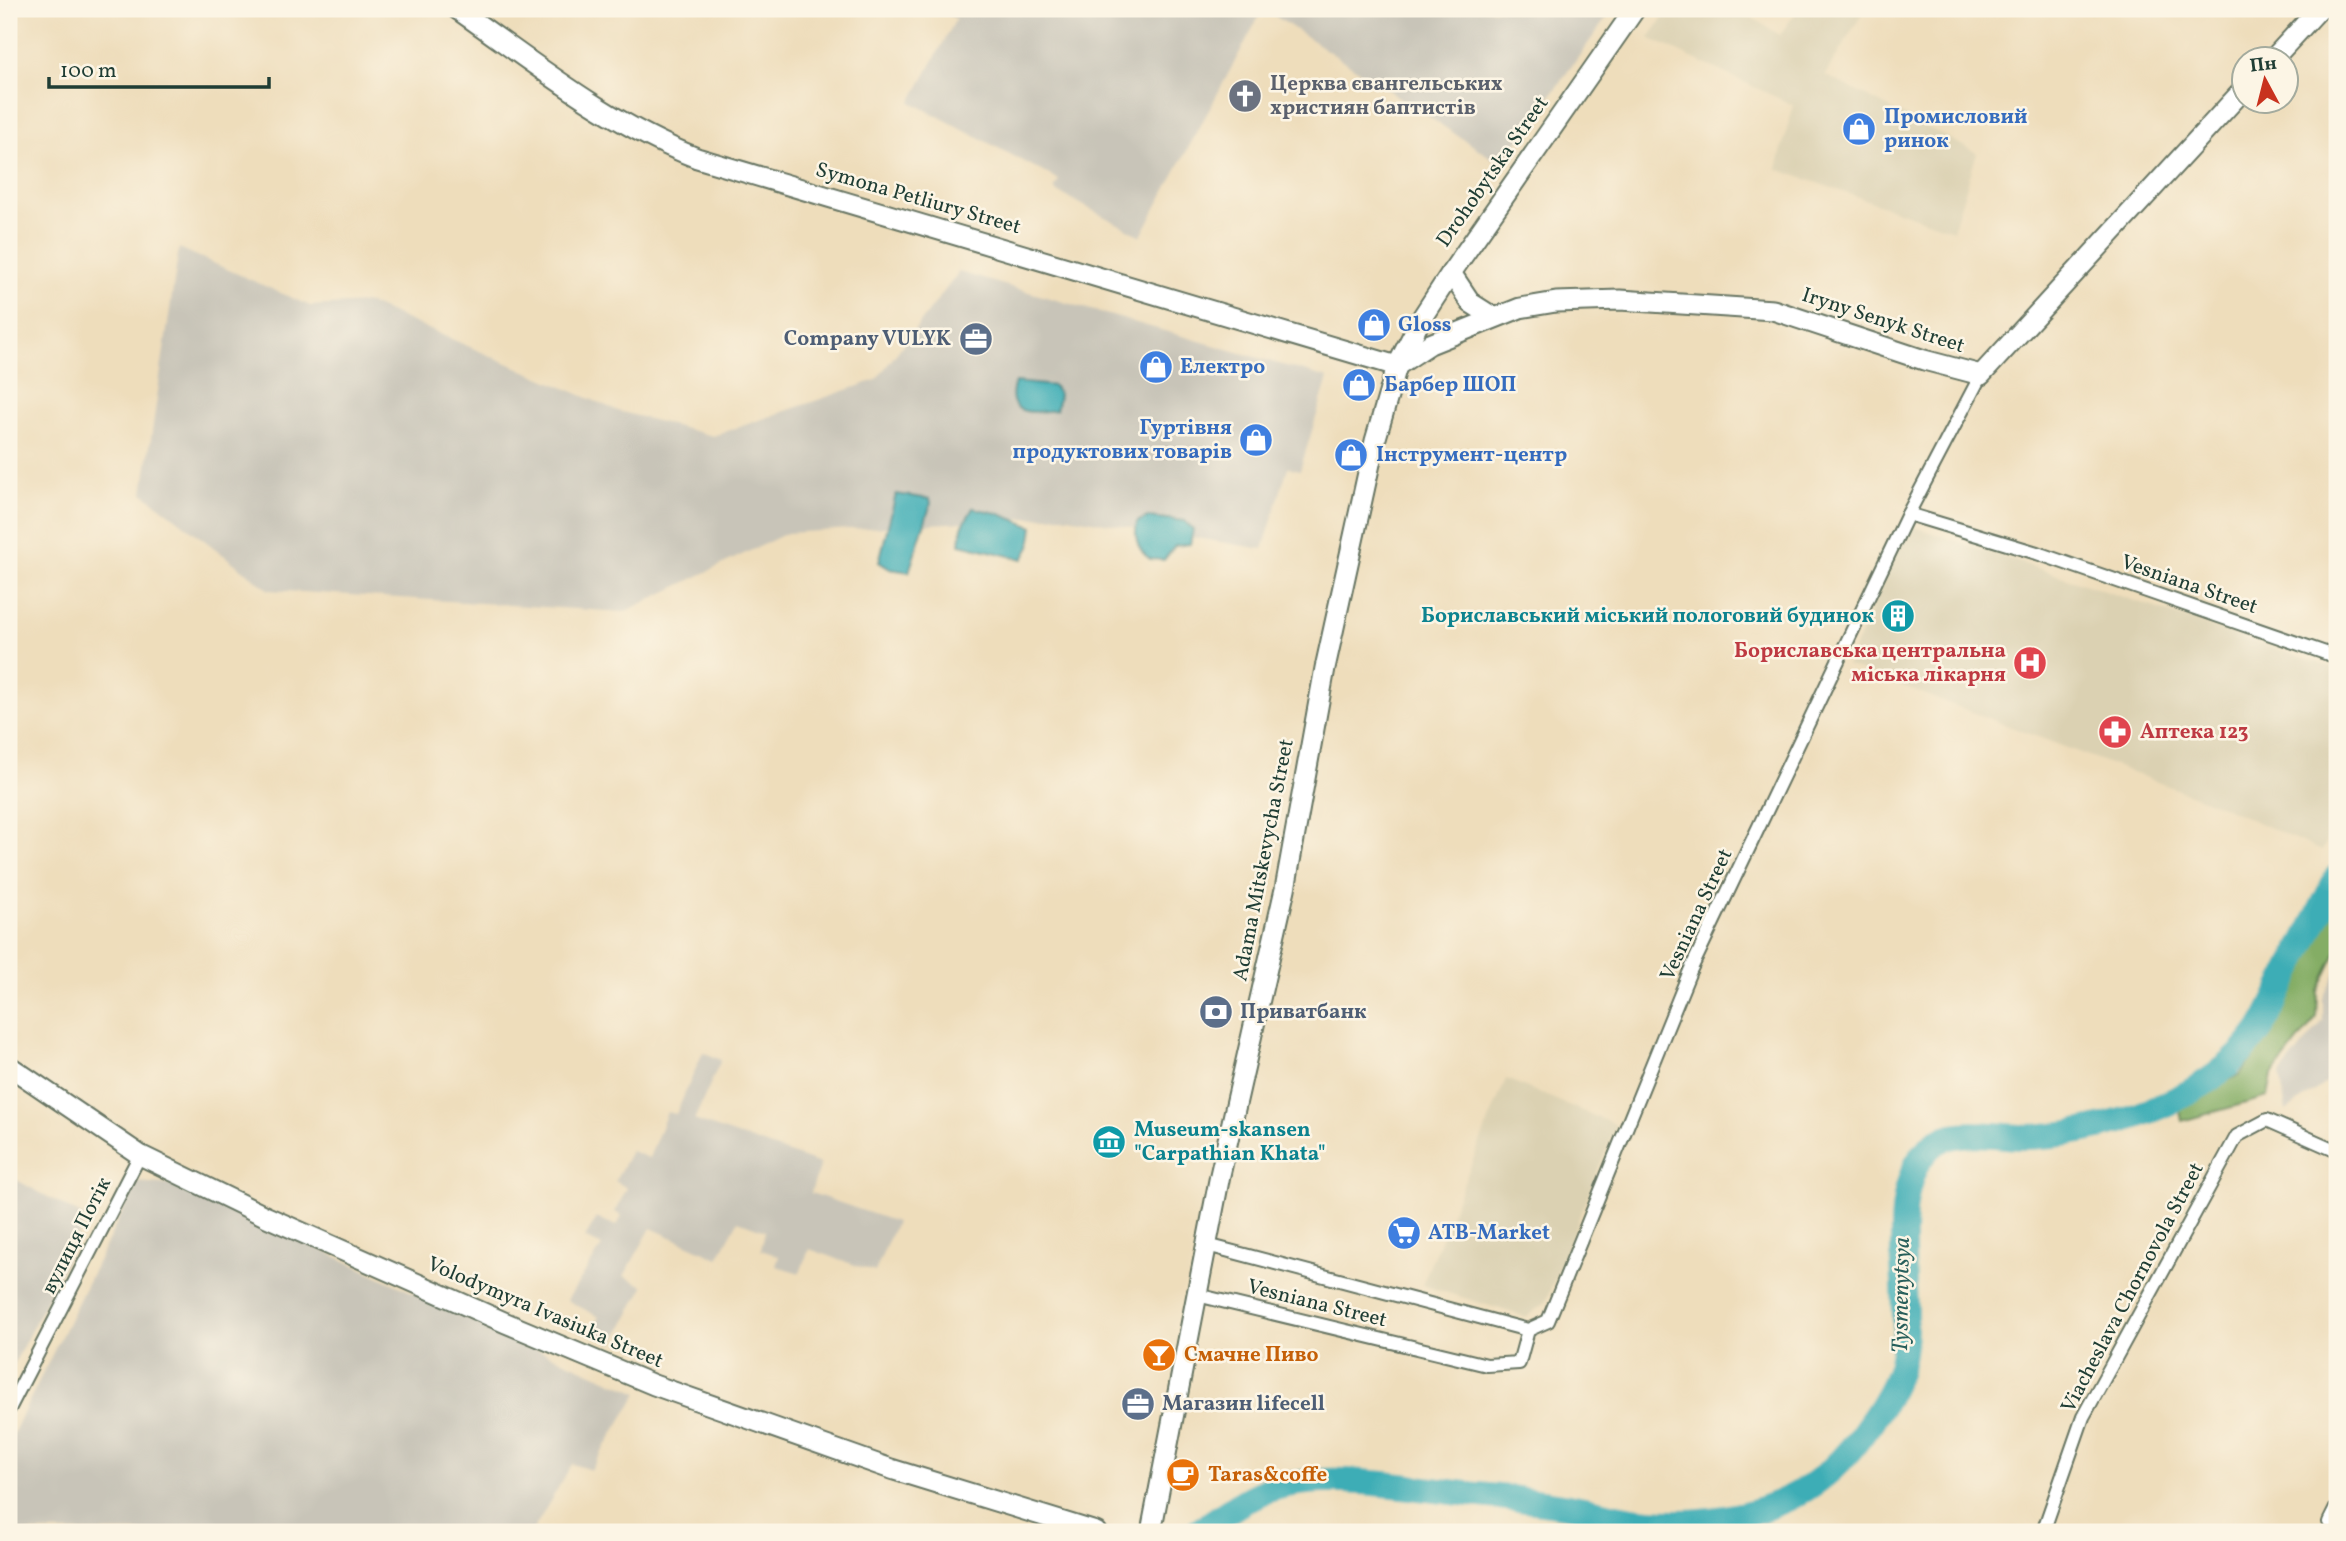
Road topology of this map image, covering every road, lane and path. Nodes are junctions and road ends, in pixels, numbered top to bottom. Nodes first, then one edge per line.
1 (457, 9) edge
2 (1635, 9) edge
3 (2319, 9) edge
4 (2285, 46) edge
5 (2230, 105) edge
6 (1451, 273) junction
7 (1493, 317) junction
8 (1397, 366) junction
9 (1982, 375) junction
10 (1908, 514) junction
11 (2337, 657) edge
12 (9, 1066) edge
13 (2337, 1151) edge
14 (140, 1155) junction
15 (1206, 1245) junction
16 (1197, 1295) junction
17 (1528, 1331) junction
18 (9, 1409) edge
19 (2337, 1506) edge
20 (2329, 1522) dead end
21 (1096, 1532) edge
22 (1152, 1532) edge
23 (2043, 1532) edge

1 - 8 main road, Symona Petliury Street
2 - 6 main road, Drohobytska Street
3 - 4 main road
5 - 9 main road, Iryny Senyk Street
6 - 7 main road
6 - 8 main road, Drohobytska Street
7 - 8 main road, Iryny Senyk Street
7 - 9 main road, Iryny Senyk Street
8 - 15 main road, Adama Mitskevycha Street
9 - 10 street, Vesniana Street
10 - 11 street, Vesniana Street
10 - 17 street, Vesniana Street
12 - 14 main road, Volodymyra Ivasiuka Street
13 - 23 street, Viacheslava Chornovola Street
14 - 18 street, вулиця Потік
14 - 21 main road, Volodymyra Ivasiuka Street
15 - 16 main road, Adama Mitskevycha Street
15 - 17 street, Vesniana Street
16 - 17 street, Vesniana Street
16 - 22 main road, Adama Mitskevycha Street
19 - 20 street

